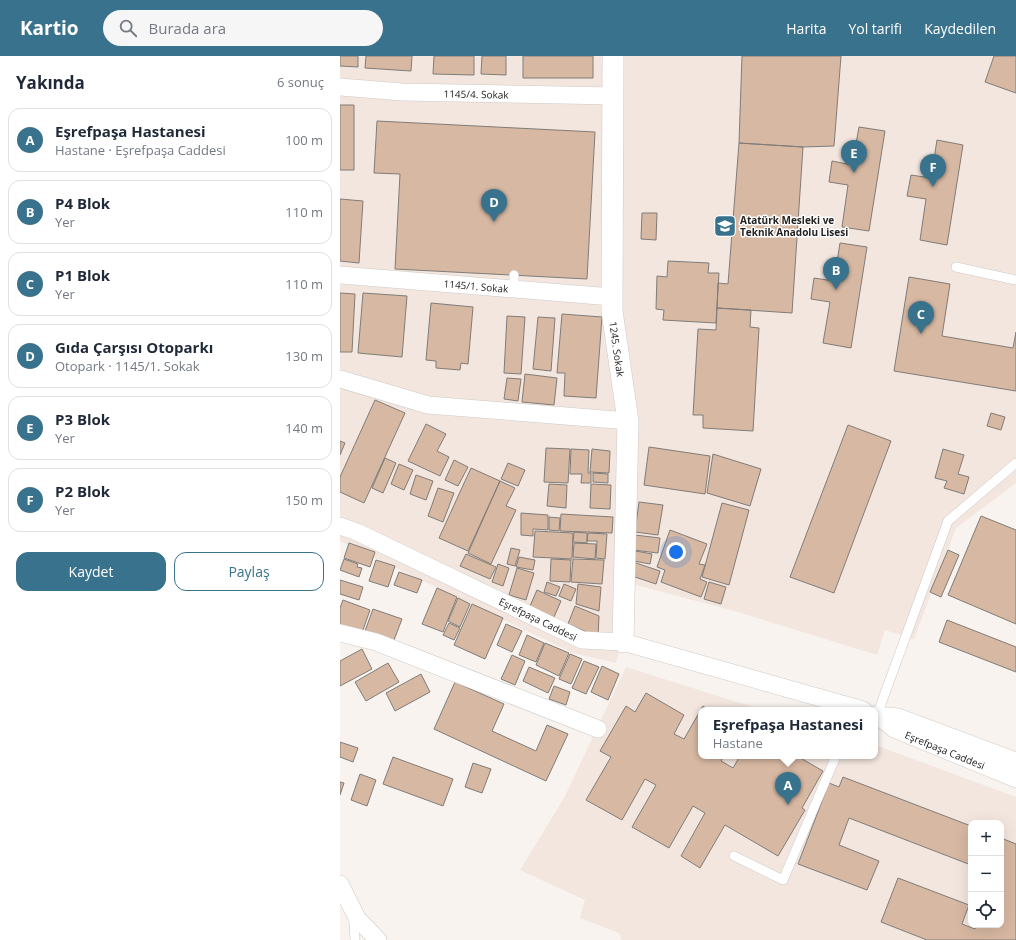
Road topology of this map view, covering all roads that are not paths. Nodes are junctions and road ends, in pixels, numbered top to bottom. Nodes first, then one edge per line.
1 (613, 56) edge
2 (340, 88) edge
3 (613, 96) junction
4 (956, 267) dead end
5 (340, 275) edge
6 (1016, 280) edge
7 (612, 298) junction
8 (340, 379) edge
9 (628, 421) junction
10 (1016, 463) edge
11 (340, 526) edge
12 (340, 633) edge
13 (623, 642) junction
14 (848, 707) edge
15 (867, 707) edge
16 (878, 714) edge
17 (878, 720) edge
18 (598, 729) dead end
19 (835, 759) edge
20 (1016, 761) edge
21 (1016, 779) edge
22 (734, 856) dead end
23 (340, 884) edge
24 (357, 918) junction
25 (355, 940) edge
26 (378, 940) edge

1 - 3 street, 1245. Sokak
2 - 3 street, 1145/4. Sokak
3 - 7 street, 1245. Sokak
4 - 6 lane
5 - 7 street, 1145/1. Sokak
7 - 9 street, 1245. Sokak
8 - 9 street
9 - 13 street, 1245. Sokak
10 - 15 lane
11 - 13 street, Eşrefpaşa Caddesi
12 - 18 street
13 - 14 street, Eşrefpaşa Caddesi
16 - 20 street, Eşrefpaşa Caddesi
17 - 21 street, Eşrefpaşa Caddesi
19 - 22 lane
23 - 24 street
24 - 25 lane
24 - 26 street

